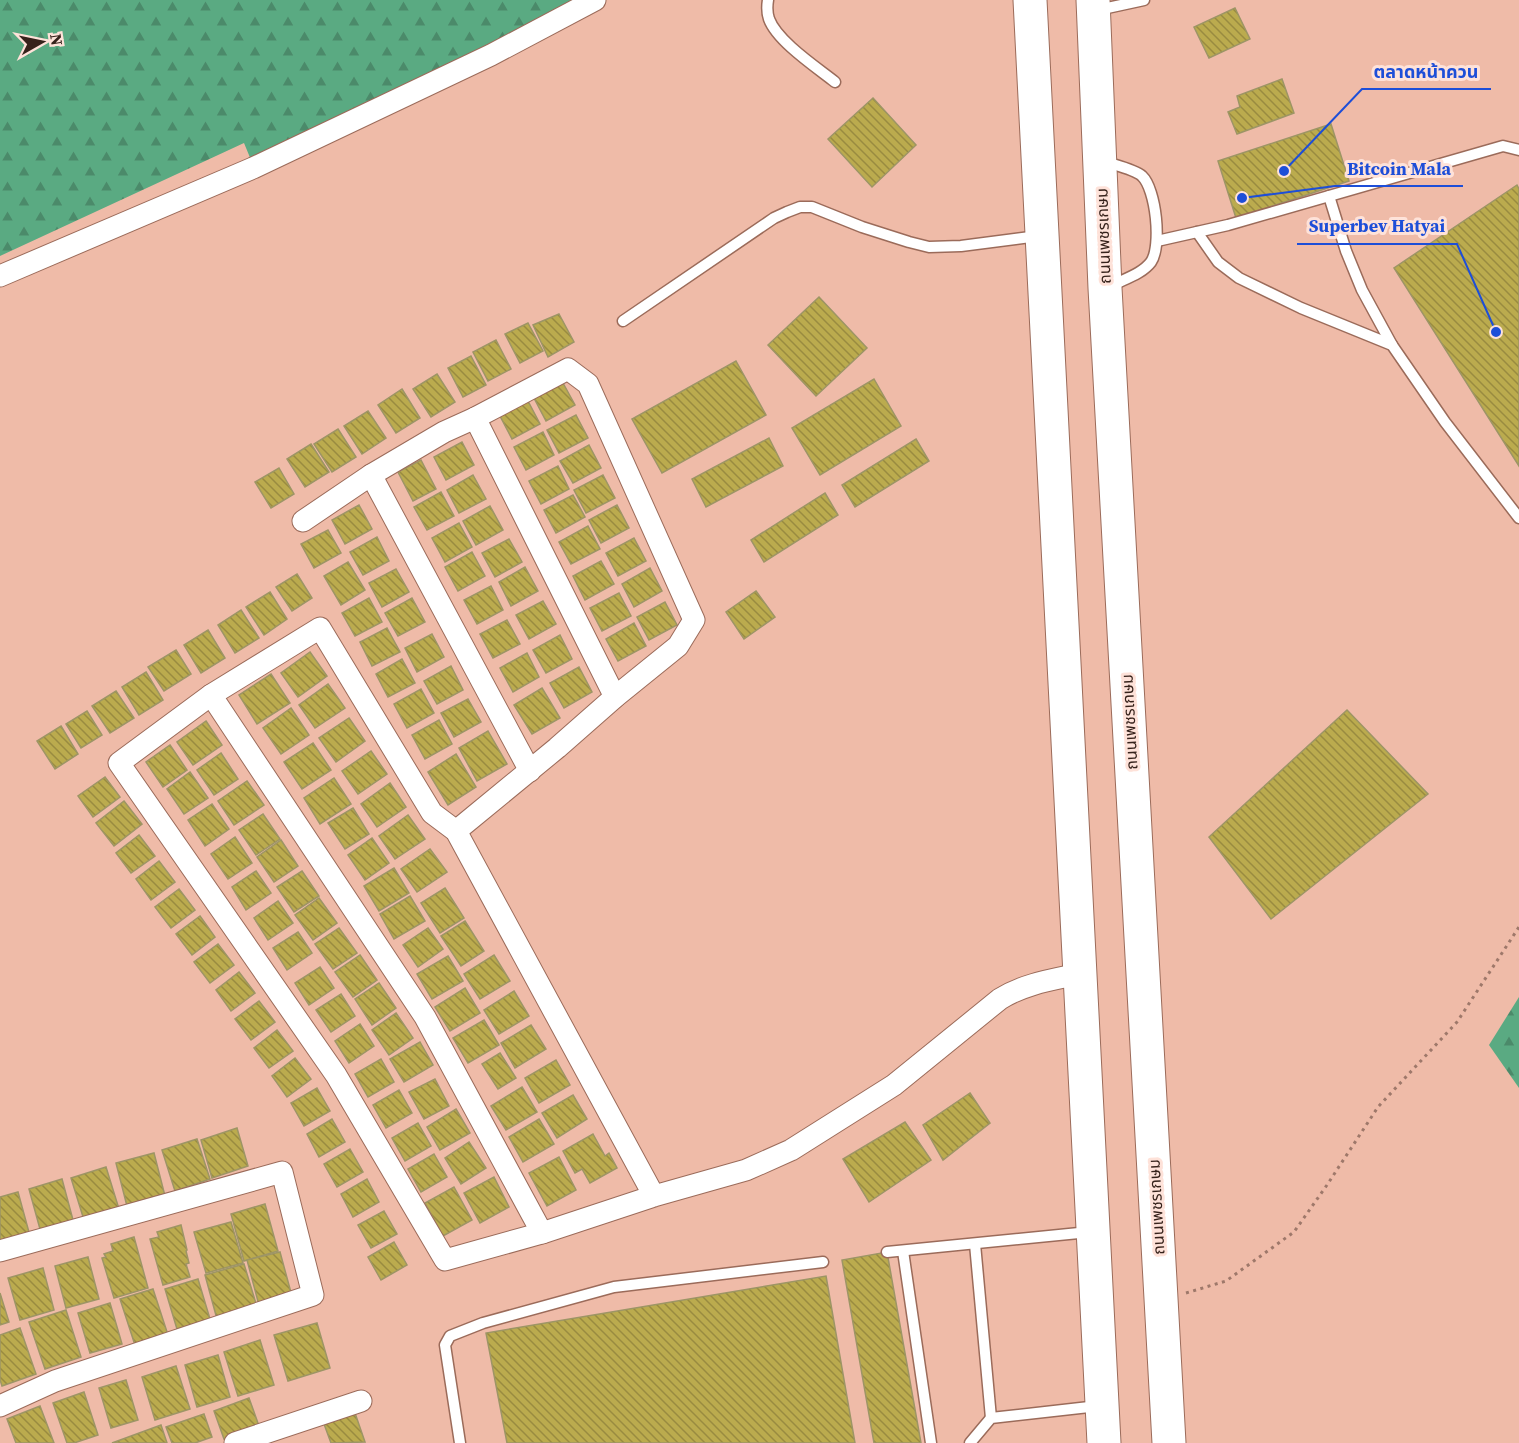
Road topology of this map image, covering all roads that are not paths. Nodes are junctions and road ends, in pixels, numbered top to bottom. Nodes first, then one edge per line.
1 (595, 0) edge
2 (768, 0) edge
3 (1030, 0) edge
4 (1144, 0) edge
5 (1093, 5) edge
6 (835, 82) dead end
7 (1519, 150) edge
8 (1100, 160) junction
9 (1329, 196) junction
10 (1197, 232) junction
11 (1041, 236) junction
12 (1157, 241) junction
13 (0, 276) edge
14 (1105, 288) junction
15 (623, 321) dead end
16 (1392, 345) junction
17 (475, 418) junction
18 (371, 475) junction
19 (1519, 518) edge
20 (303, 521) dead end
21 (211, 695) junction
22 (615, 697) junction
23 (530, 771) junction
24 (456, 831) junction
25 (1079, 974) junction
26 (654, 1196) junction
27 (1093, 1232) junction
28 (542, 1233) junction
29 (975, 1244) junction
30 (0, 1251) edge
31 (903, 1251) junction
32 (887, 1252) dead end
33 (823, 1262) dead end
34 (361, 1401) dead end
35 (1102, 1405) junction
36 (0, 1406) edge
37 (991, 1418) junction
38 (235, 1443) edge
39 (460, 1443) edge
40 (931, 1443) edge
41 (970, 1443) edge
42 (1104, 1443) edge
43 (1169, 1443) edge

1 - 13 street
2 - 6 lane
3 - 11 highway
4 - 5 lane
5 - 8 highway, ถนนเพชรเกษม
7 - 9 lane
8 - 12 lane
8 - 14 highway, ถนนเพชรเกษม
9 - 10 lane
9 - 16 lane
10 - 12 lane
10 - 16 lane
11 - 15 lane
11 - 25 highway
12 - 14 lane
14 - 43 highway, ถนนเพชรเกษม
16 - 19 lane
17 - 18 street
17 - 22 street
17 - 22 street
18 - 20 street
18 - 23 street
21 - 24 street
21 - 28 street
21 - 28 street
22 - 23 street
23 - 24 street
24 - 26 street
25 - 26 street
25 - 27 highway
26 - 28 street
27 - 29 lane
27 - 35 highway
29 - 31 lane
29 - 37 lane
30 - 36 street
31 - 32 lane
31 - 40 lane
33 - 39 lane
34 - 38 street
35 - 37 lane
35 - 42 highway
37 - 41 lane

